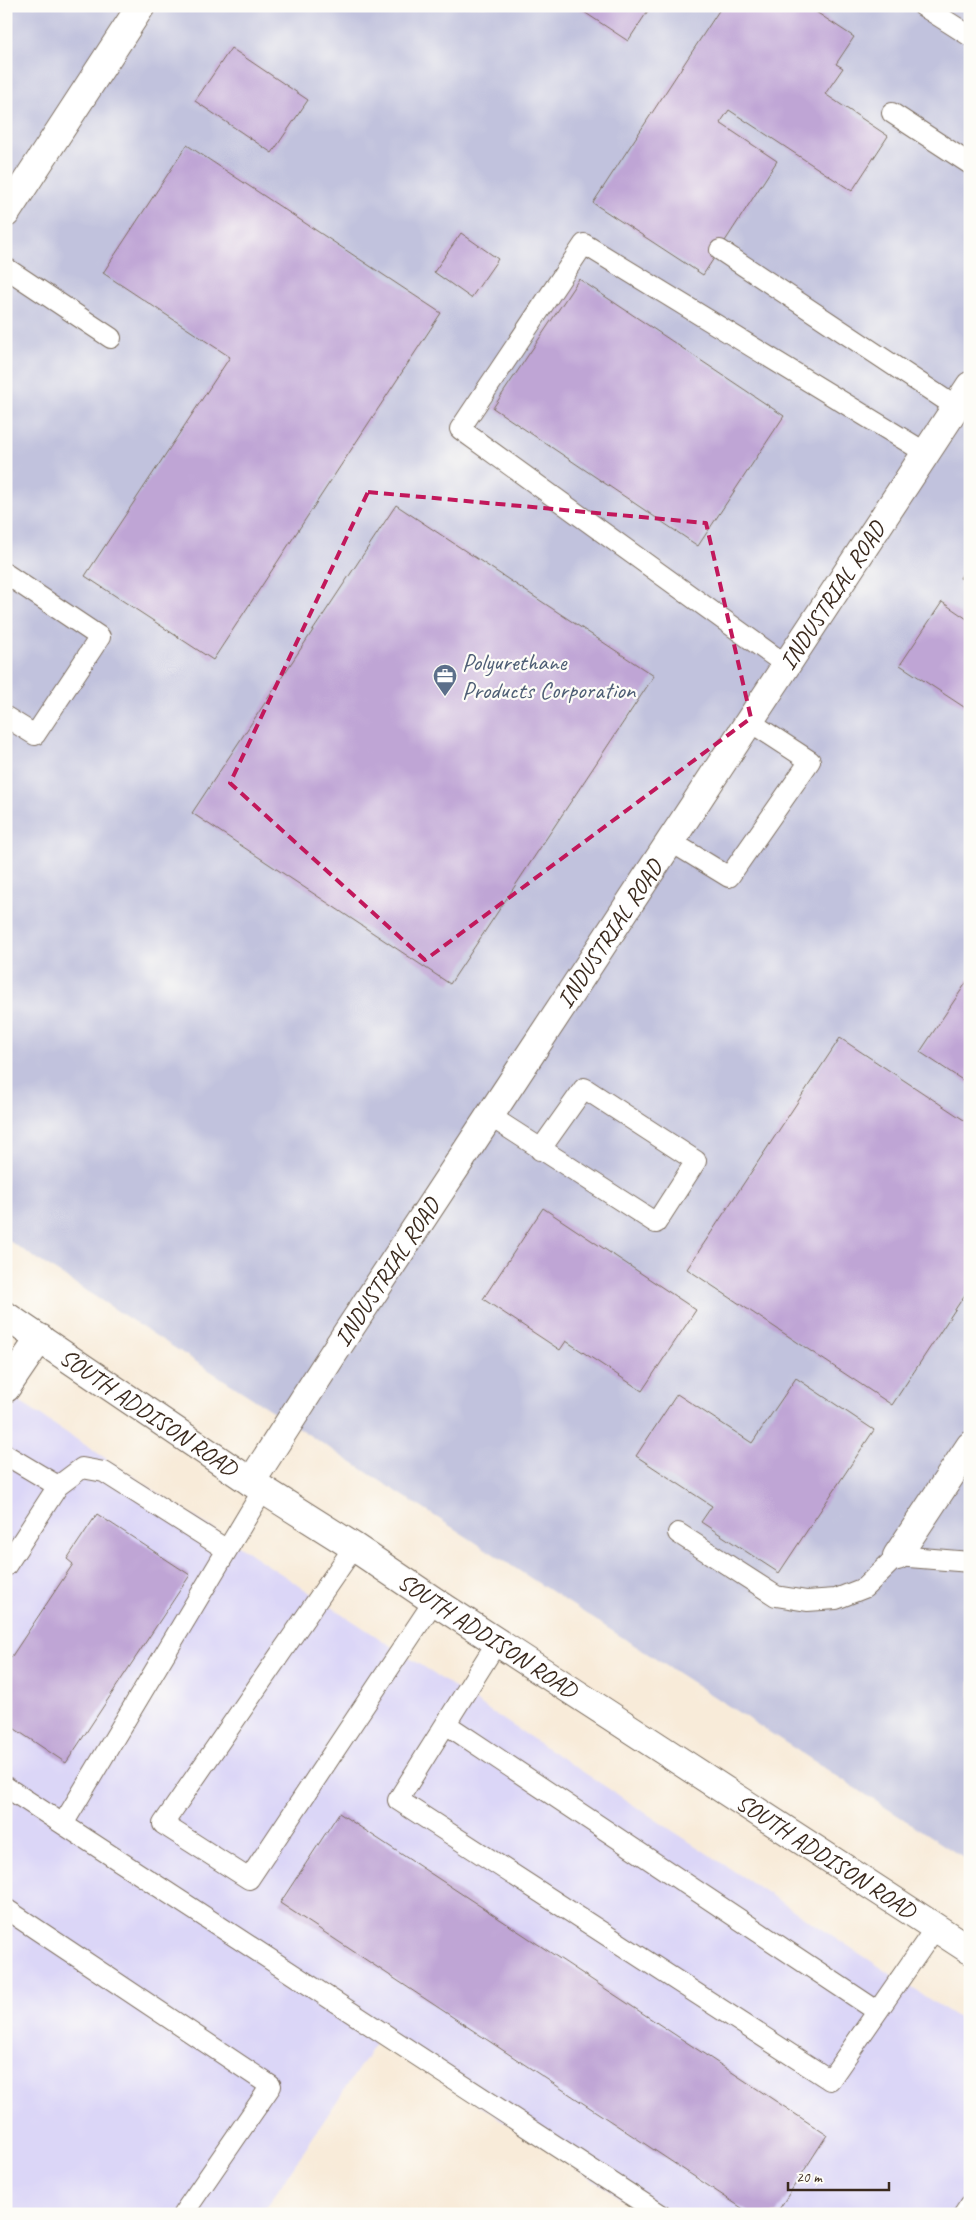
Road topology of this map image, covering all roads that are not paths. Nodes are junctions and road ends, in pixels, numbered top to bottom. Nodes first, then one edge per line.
1 (141, 6) edge
2 (923, 6) edge
3 (970, 36) edge
4 (892, 113) dead end
5 (970, 164) edge
6 (6, 212) edge
7 (720, 250) dead end
8 (6, 268) edge
9 (111, 338) dead end
10 (963, 397) edge
11 (926, 453) junction
12 (6, 574) edge
13 (786, 665) junction
14 (6, 717) edge
15 (749, 721) junction
16 (670, 842) junction
17 (490, 1116) junction
18 (540, 1150) junction
19 (6, 1316) edge
20 (40, 1338) junction
21 (6, 1388) edge
22 (970, 1446) edge
23 (6, 1454) edge
24 (58, 1486) junction
25 (257, 1486) junction
26 (678, 1533) dead end
27 (354, 1547) junction
28 (227, 1550) junction
29 (897, 1556) junction
30 (970, 1562) edge
31 (6, 1566) edge
32 (434, 1601) junction
33 (497, 1642) junction
34 (446, 1724) junction
35 (6, 1787) edge
36 (63, 1824) junction
37 (6, 1909) edge
38 (936, 1927) junction
39 (970, 1950) edge
40 (878, 2011) junction
41 (970, 2205) edge
42 (183, 2214) edge
43 (660, 2214) edge
44 (964, 2214) edge

1 - 6 street
2 - 3 lane
4 - 5 lane
7 - 10 lane
8 - 9 lane
10 - 11 street, INDUSTRIAL ROAD
11 - 13 street, INDUSTRIAL ROAD
11 - 13 lane
12 - 14 lane
13 - 15 street, INDUSTRIAL ROAD
15 - 16 street, INDUSTRIAL ROAD
15 - 16 lane
16 - 17 street, INDUSTRIAL ROAD
17 - 18 lane
17 - 25 street, INDUSTRIAL ROAD
18 - 18 lane
19 - 20 street, SOUTH ADDISON ROAD
20 - 21 street
20 - 25 street, SOUTH ADDISON ROAD
22 - 29 street
23 - 24 lane
24 - 28 lane
24 - 31 lane
25 - 27 street, SOUTH ADDISON ROAD
25 - 28 lane
26 - 29 lane
27 - 32 street, SOUTH ADDISON ROAD
27 - 32 lane
28 - 36 lane
29 - 30 lane
32 - 33 street, SOUTH ADDISON ROAD
33 - 34 lane
33 - 38 street, SOUTH ADDISON ROAD
34 - 40 lane
34 - 40 lane
35 - 36 lane
36 - 43 lane
37 - 42 lane
38 - 39 street, SOUTH ADDISON ROAD
38 - 40 lane
41 - 44 lane

